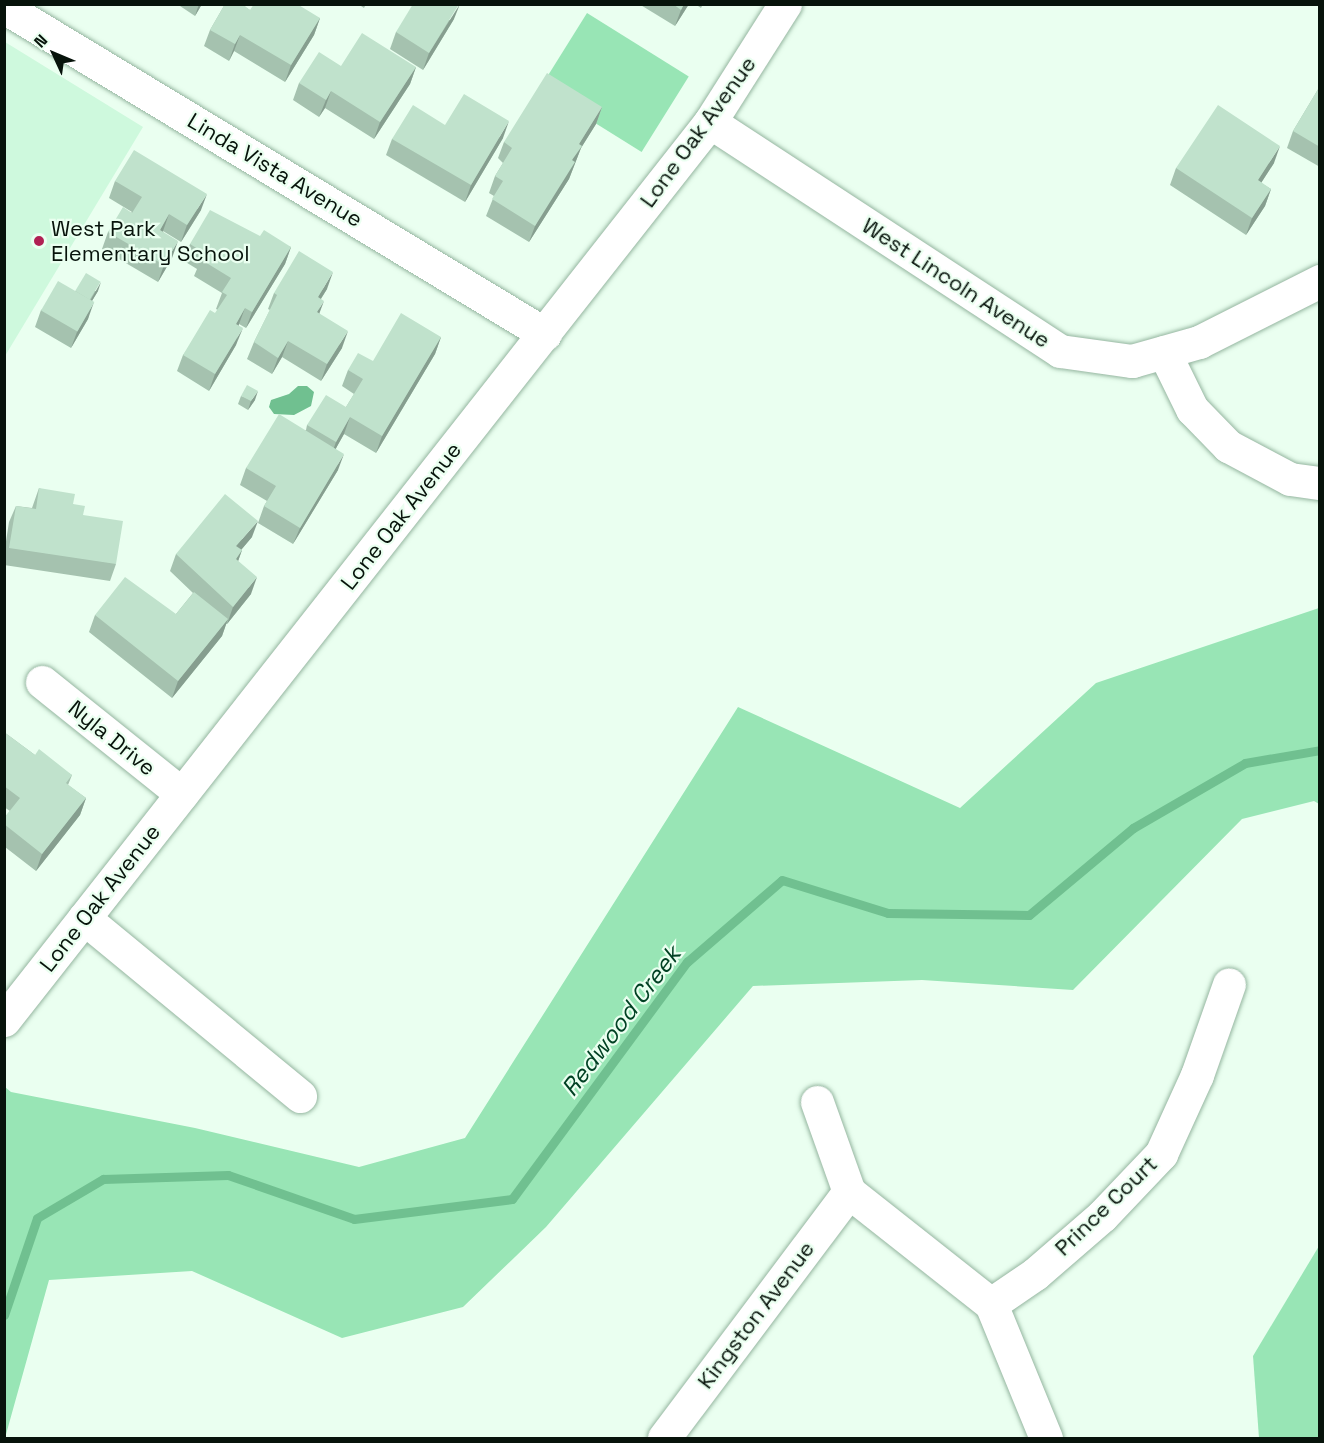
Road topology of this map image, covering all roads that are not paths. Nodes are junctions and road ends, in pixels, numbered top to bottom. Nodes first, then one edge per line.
1 (785, 4) edge
2 (4, 7) edge
3 (710, 122) junction
4 (1320, 281) edge
5 (545, 334) junction
6 (1164, 351) junction
7 (1320, 483) edge
8 (42, 681) dead end
9 (182, 794) junction
10 (84, 918) junction
11 (1229, 984) dead end
12 (4, 1020) edge
13 (300, 1096) dead end
14 (817, 1102) dead end
15 (849, 1192) junction
16 (991, 1304) junction
17 (664, 1438) edge
18 (1046, 1438) edge

1 - 3 street, Lone Oak Avenue
2 - 5 street, Linda Vista Avenue
3 - 5 street, Lone Oak Avenue
3 - 6 street, West Lincoln Avenue
4 - 6 street, West Lincoln Avenue
5 - 9 street, Lone Oak Avenue
6 - 7 street
8 - 9 street, Nyla Drive
9 - 10 street, Lone Oak Avenue
10 - 12 street, Lone Oak Avenue
10 - 13 street
11 - 16 street, Prince Court
14 - 15 street
15 - 16 street
15 - 17 street, Kingston Avenue
16 - 18 street

